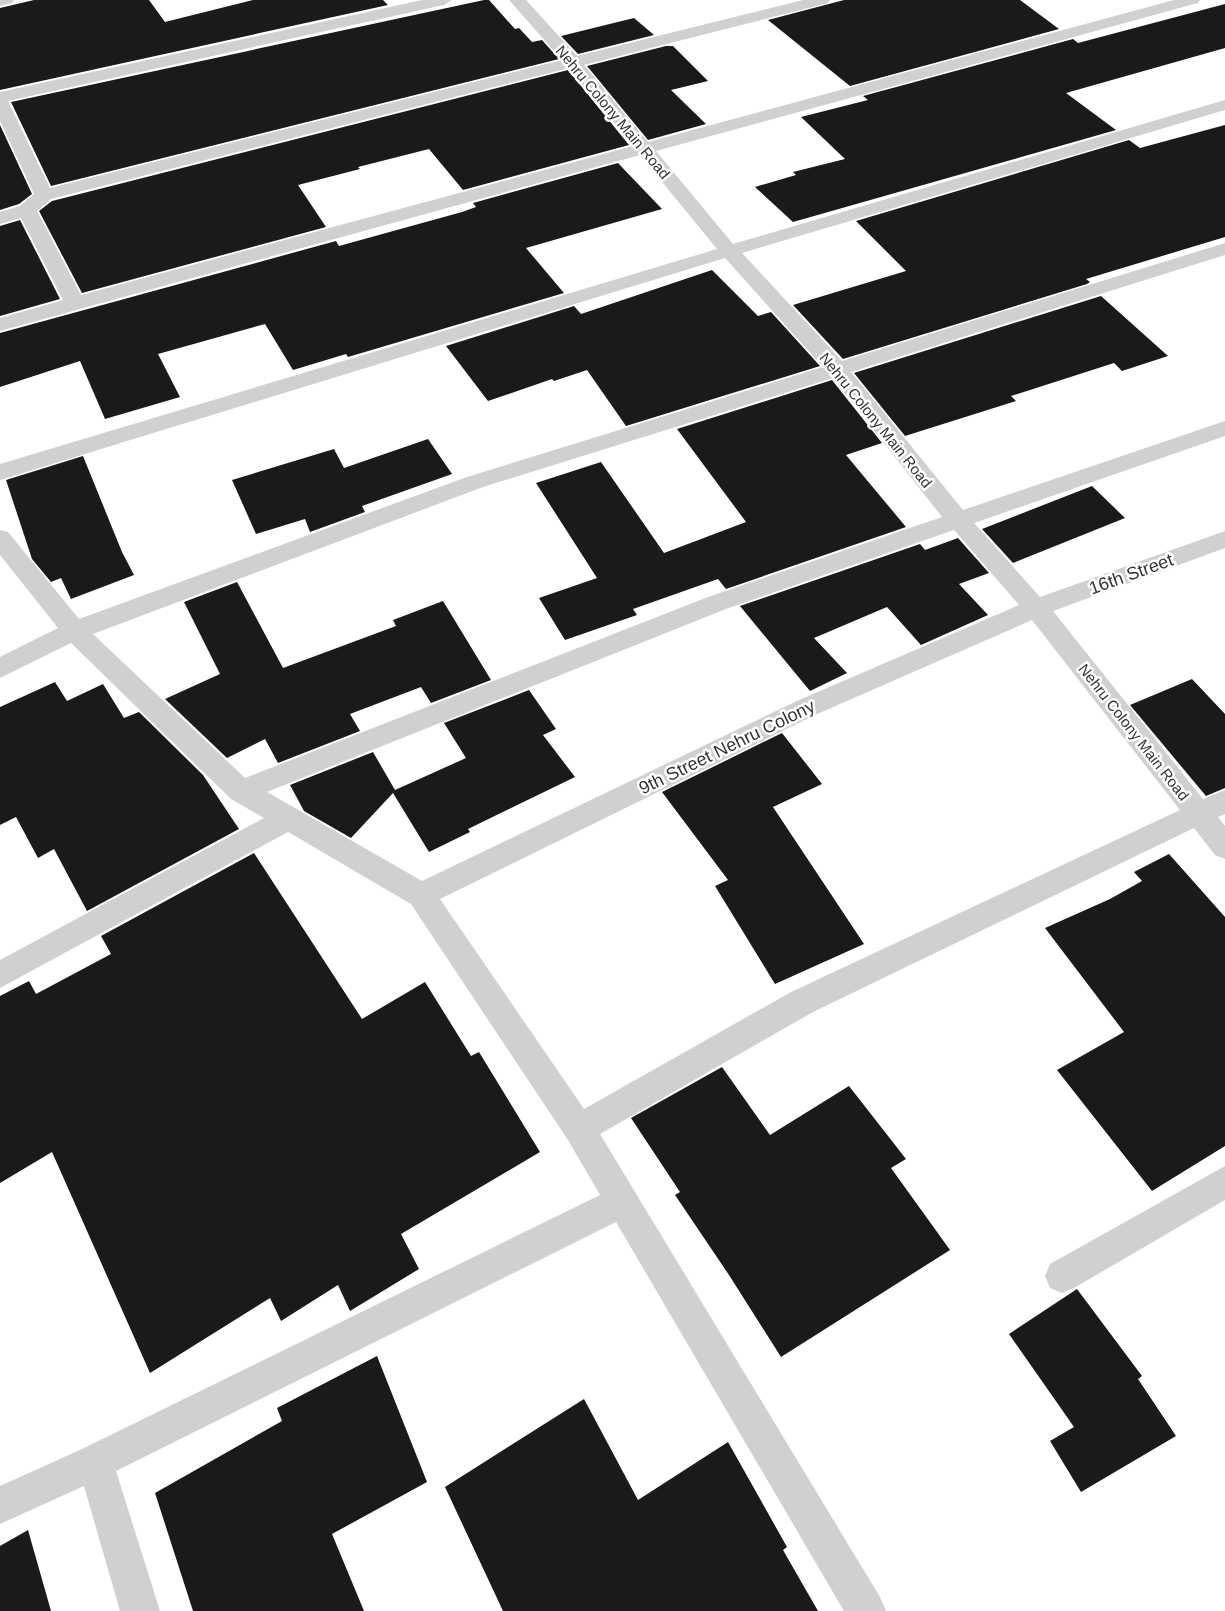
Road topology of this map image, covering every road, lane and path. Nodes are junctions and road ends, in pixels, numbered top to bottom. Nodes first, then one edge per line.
1 (6, 0) edge
2 (444, 0) edge
3 (517, 0) edge
4 (822, 0) edge
5 (1192, 0) edge
6 (0, 2) edge
7 (572, 61) junction
8 (0, 97) edge
9 (0, 102) edge
10 (1225, 105) edge
11 (644, 147) junction
12 (44, 195) junction
13 (27, 210) junction
14 (0, 218) edge
15 (1225, 249) edge
16 (729, 250) junction
17 (75, 303) junction
18 (0, 325) edge
19 (838, 370) junction
20 (1225, 428) edge
21 (0, 472) edge
22 (956, 519) junction
23 (0, 538) edge
24 (1225, 539) edge
25 (1036, 608) junction
26 (74, 631) junction
27 (0, 668) edge
28 (241, 791) junction
29 (1225, 801) edge
30 (1198, 813) junction
31 (289, 818) junction
32 (1225, 847) edge
33 (421, 895) junction
34 (0, 975) edge
35 (579, 1129) junction
36 (1225, 1182) edge
37 (622, 1202) junction
38 (1062, 1276) dead end
39 (95, 1462) junction
40 (0, 1505) edge
41 (140, 1611) edge
42 (866, 1611) edge

1 - 6 street
2 - 8 street
3 - 7 street, Nehru Colony Main Road
4 - 7 street
5 - 11 street
7 - 11 street, Nehru Colony Main Road
7 - 12 street
9 - 12 street
10 - 16 street
11 - 16 street, Nehru Colony Main Road
11 - 17 street
12 - 13 street
13 - 14 street
13 - 17 street
15 - 19 street
16 - 19 street, Nehru Colony Main Road
16 - 21 street
17 - 18 street
19 - 22 street, Nehru Colony Main Road
19 - 26 street
20 - 22 street
22 - 25 street, Nehru Colony Main Road
22 - 28 street
23 - 26 street
24 - 25 street, 16th Street
25 - 30 street, Nehru Colony Main Road
25 - 33 street, 9th Street Nehru Colony
26 - 27 street
26 - 28 street
28 - 31 street
29 - 30 street
30 - 32 street, Nehru Colony Main Road
30 - 35 street
31 - 33 street
31 - 34 street
33 - 35 street
35 - 37 street
36 - 38 street
37 - 39 street
37 - 42 street
39 - 40 street
39 - 41 street

